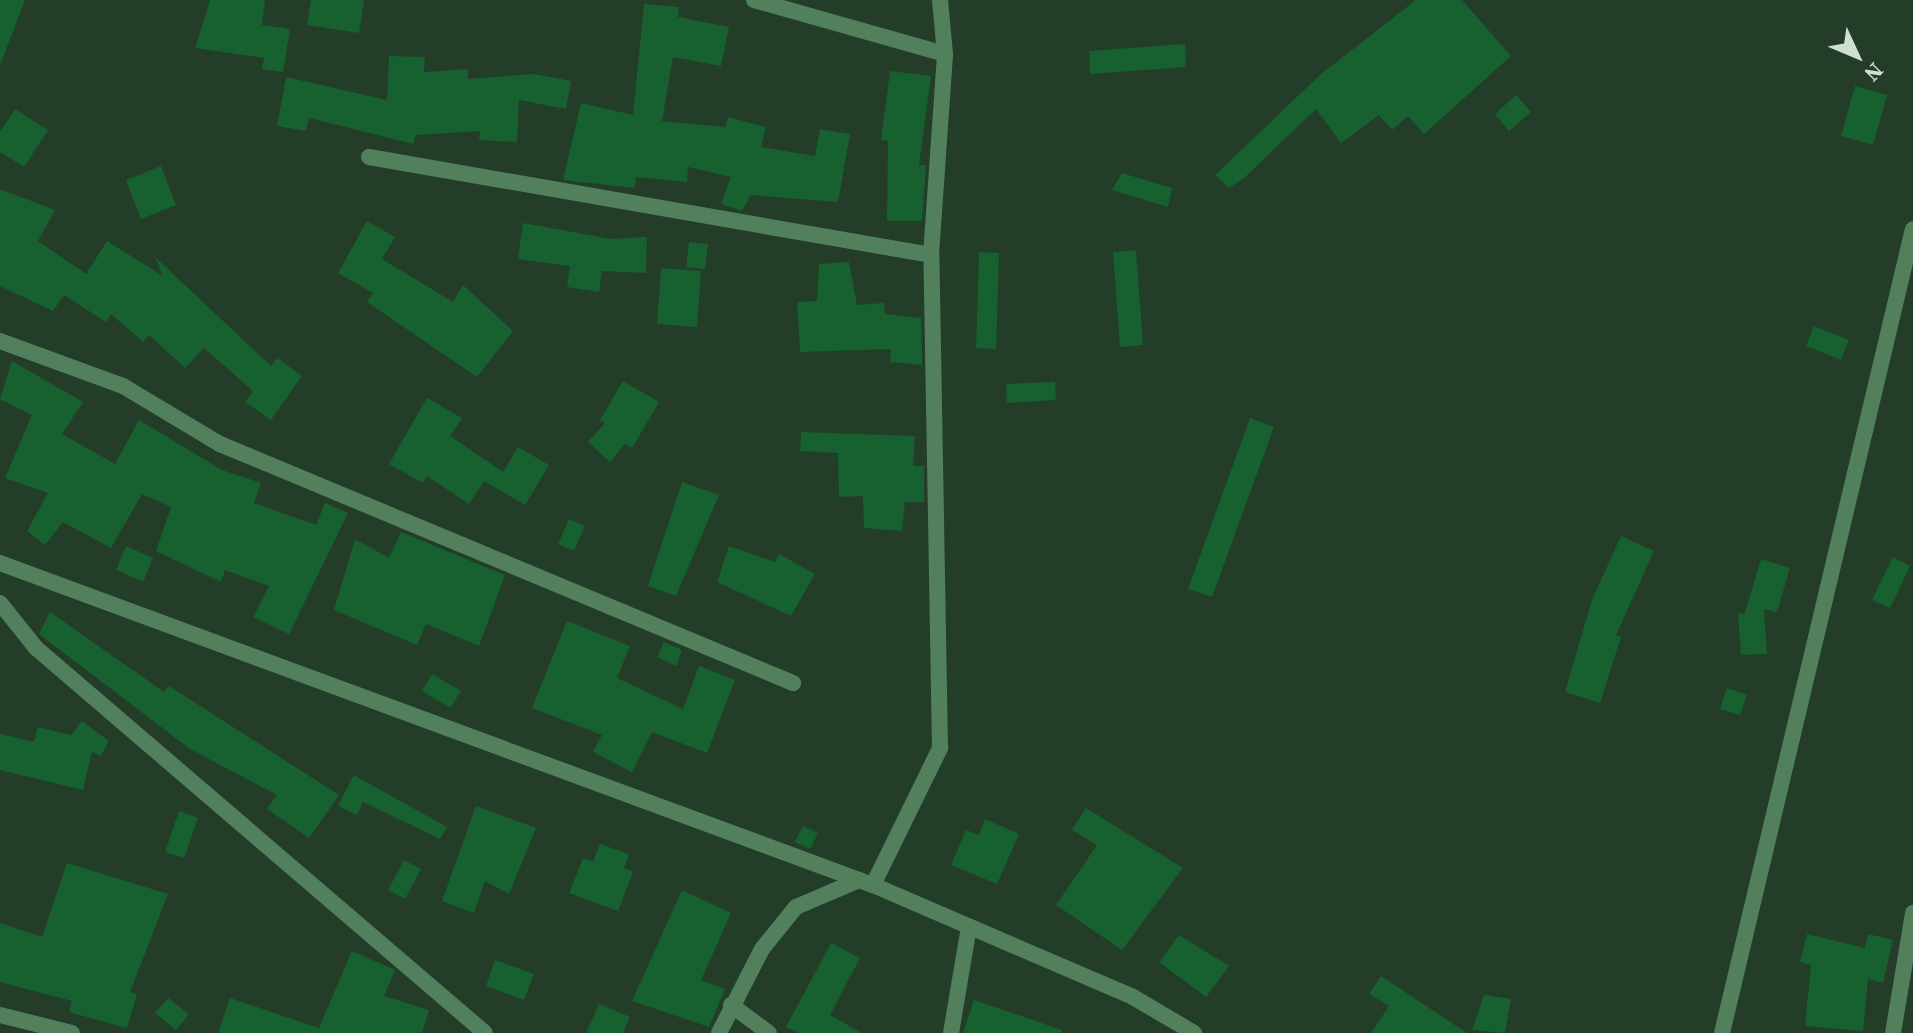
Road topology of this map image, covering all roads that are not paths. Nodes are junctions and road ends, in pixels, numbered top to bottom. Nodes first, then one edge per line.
1 (754, 0) edge
2 (940, 0) edge
3 (945, 54) junction
4 (369, 157) dead end
5 (1913, 229) edge
6 (931, 255) junction
7 (1905, 302) edge
8 (0, 341) edge
9 (0, 563) edge
10 (0, 603) edge
11 (793, 683) dead end
12 (866, 882) junction
13 (1913, 913) edge
14 (969, 927) junction
15 (731, 1005) junction
16 (0, 1015) edge
17 (72, 1033) edge
18 (485, 1033) edge
19 (719, 1033) edge
20 (769, 1033) edge
21 (951, 1033) edge
22 (1194, 1033) edge
23 (1722, 1033) edge
24 (1893, 1033) edge

1 - 3 street
2 - 3 street
3 - 6 street
4 - 6 street
5 - 7 street
6 - 12 street
7 - 23 street
8 - 11 street
9 - 12 street
10 - 18 street
12 - 14 street
12 - 15 street
13 - 24 street
14 - 21 street
14 - 22 street
15 - 19 street
15 - 20 street
16 - 17 street

